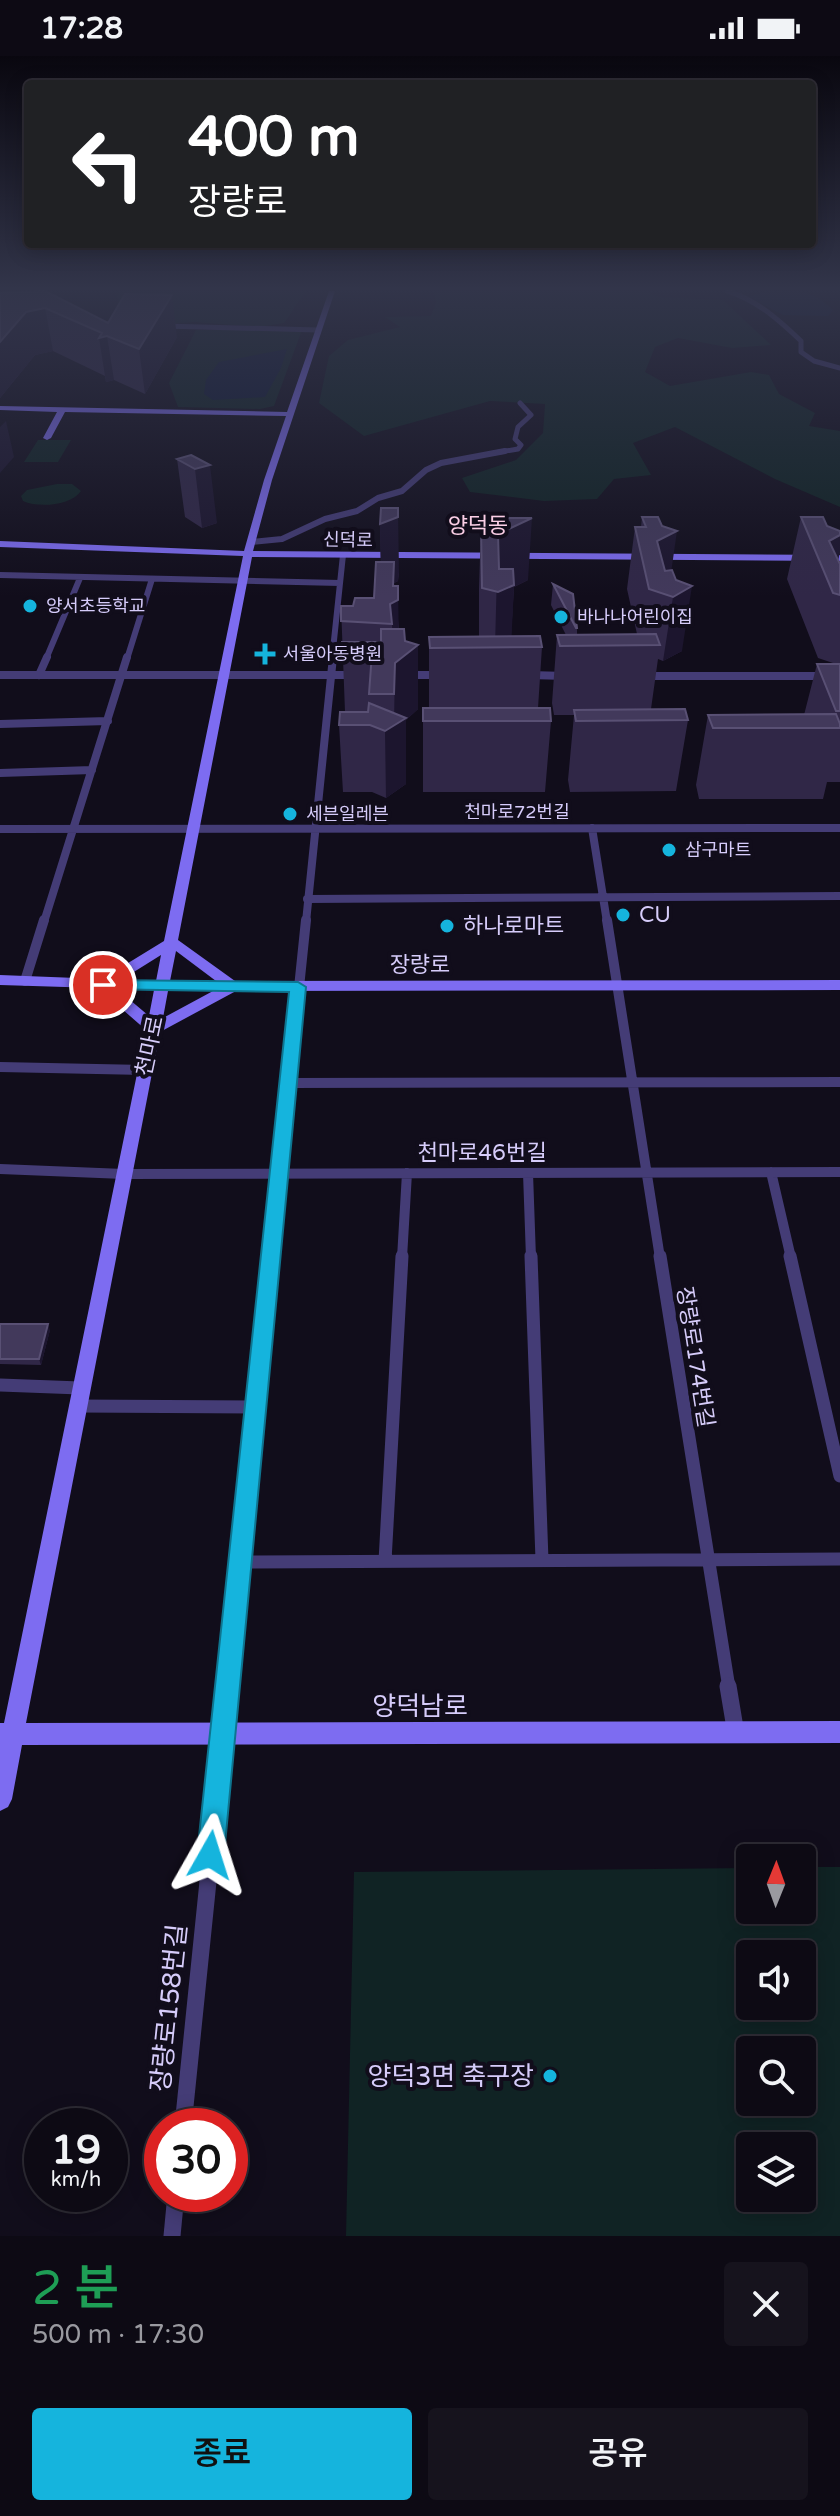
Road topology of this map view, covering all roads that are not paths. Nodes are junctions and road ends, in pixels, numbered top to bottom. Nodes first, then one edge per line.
1 (297, 393) edge
2 (520, 403) dead end
3 (0, 408) edge
4 (62, 409) junction
5 (290, 414) junction
6 (47, 438) dead end
7 (0, 544) edge
8 (251, 544) junction
9 (200, 550) junction
10 (289, 555) junction
11 (343, 555) junction
12 (840, 558) edge
13 (246, 568) junction
14 (0, 575) edge
15 (80, 578) junction
16 (152, 579) junction
17 (243, 581) junction
18 (340, 583) junction
19 (0, 675) edge
20 (39, 675) junction
21 (122, 675) junction
22 (225, 675) junction
23 (330, 675) junction
24 (361, 675) edge
25 (392, 675) edge
26 (453, 675) edge
27 (514, 675) edge
28 (574, 676) edge
29 (635, 676) edge
30 (840, 676) edge
31 (108, 721) junction
32 (0, 724) edge
33 (92, 770) junction
34 (0, 773) edge
35 (314, 828) junction
36 (592, 828) junction
37 (840, 828) edge
38 (0, 829) edge
39 (74, 829) junction
40 (195, 829) junction
41 (840, 896) edge
42 (602, 897) junction
43 (307, 899) junction
44 (172, 942) junction
45 (0, 980) edge
46 (25, 981) junction
47 (103, 985) junction
48 (840, 985) edge
49 (163, 986) junction
50 (615, 986) junction
51 (233, 987) junction
52 (298, 987) junction
53 (154, 1029) junction
54 (0, 1067) edge
55 (145, 1070) junction
56 (840, 1082) edge
57 (288, 1083) junction
58 (630, 1083) junction
59 (0, 1169) edge
60 (771, 1172) junction
61 (840, 1172) edge
62 (279, 1173) junction
63 (407, 1173) junction
64 (528, 1173) junction
65 (645, 1173) junction
66 (124, 1174) junction
67 (0, 1385) edge
68 (78, 1397) junction
69 (255, 1407) junction
70 (840, 1476) edge
71 (840, 1559) edge
72 (542, 1560) junction
73 (707, 1560) junction
74 (385, 1561) junction
75 (240, 1562) junction
76 (840, 1732) edge
77 (7, 1734) edge
78 (222, 1734) junction
79 (736, 1734) junction
80 (0, 1799) edge
81 (185, 2108) edge
82 (174, 2212) edge
83 (172, 2236) edge

1 - 5 street, 천마로
2 - 8 street
3 - 4 street
4 - 5 street
4 - 6 street
5 - 8 street, 천마로
7 - 9 street, 신덕로
8 - 9 street, 신덕로
8 - 9 street
8 - 10 street, 신덕로
8 - 13 street, 천마로
9 - 13 street
10 - 11 street, 신덕로
10 - 13 street
11 - 12 street, 신덕로
11 - 18 street, 장량로158번길
13 - 17 street, 천마로
14 - 15 street
15 - 16 street
15 - 20 street
16 - 17 street
16 - 21 street
17 - 18 street
17 - 22 street, 천마로
18 - 23 street, 장량로158번길
19 - 20 street
20 - 21 street
21 - 22 street
21 - 31 street
22 - 23 street
22 - 40 street, 천마로
23 - 24 street
23 - 35 street, 장량로158번길
25 - 26 street
27 - 28 street
29 - 30 street
31 - 32 street
31 - 33 street
33 - 34 street
33 - 39 street
35 - 36 street, 천마로72번길
35 - 40 street, 천마로72번길
35 - 43 street, 장량로158번길
36 - 37 street, 천마로72번길
36 - 42 street, 장량로174번길
38 - 39 street, 천마로72번길
39 - 40 street, 천마로72번길
39 - 46 street
40 - 44 street, 천마로
41 - 42 street
42 - 43 street
42 - 50 street, 장량로174번길
43 - 52 street, 장량로158번길
44 - 47 street
44 - 49 street, 천마로
44 - 51 street
45 - 46 street, 장량로
46 - 47 street, 장량로
47 - 49 street, 장량로
47 - 53 street
48 - 50 street, 장량로
49 - 51 street, 장량로
49 - 53 street, 천마로
50 - 52 street, 장량로
50 - 58 street, 장량로174번길
51 - 52 street, 장량로
51 - 53 street
52 - 57 street, 장량로158번길
53 - 55 street, 천마로
54 - 55 street
55 - 66 street, 천마로
56 - 58 street
57 - 58 street
57 - 62 street, 장량로158번길
58 - 65 street, 장량로174번길
59 - 66 street, 천마로46번길
60 - 61 street, 천마로46번길
60 - 65 street, 천마로46번길
60 - 70 street
62 - 63 street, 천마로46번길
62 - 66 street, 천마로46번길
62 - 69 street, 장량로158번길
63 - 64 street, 천마로46번길
63 - 74 street
64 - 65 street, 천마로46번길
64 - 72 street
65 - 73 street, 장량로174번길
66 - 68 street, 천마로
67 - 68 street
68 - 69 street
68 - 77 street, 천마로
69 - 75 street, 장량로158번길
71 - 73 street
72 - 73 street
72 - 74 street
73 - 79 street, 장량로174번길
74 - 75 street
75 - 78 street, 장량로158번길
76 - 79 street, 양덕남로
77 - 78 street, 양덕남로
77 - 80 street, 천마로
78 - 79 street, 양덕남로
78 - 81 street, 장량로158번길
82 - 83 street

